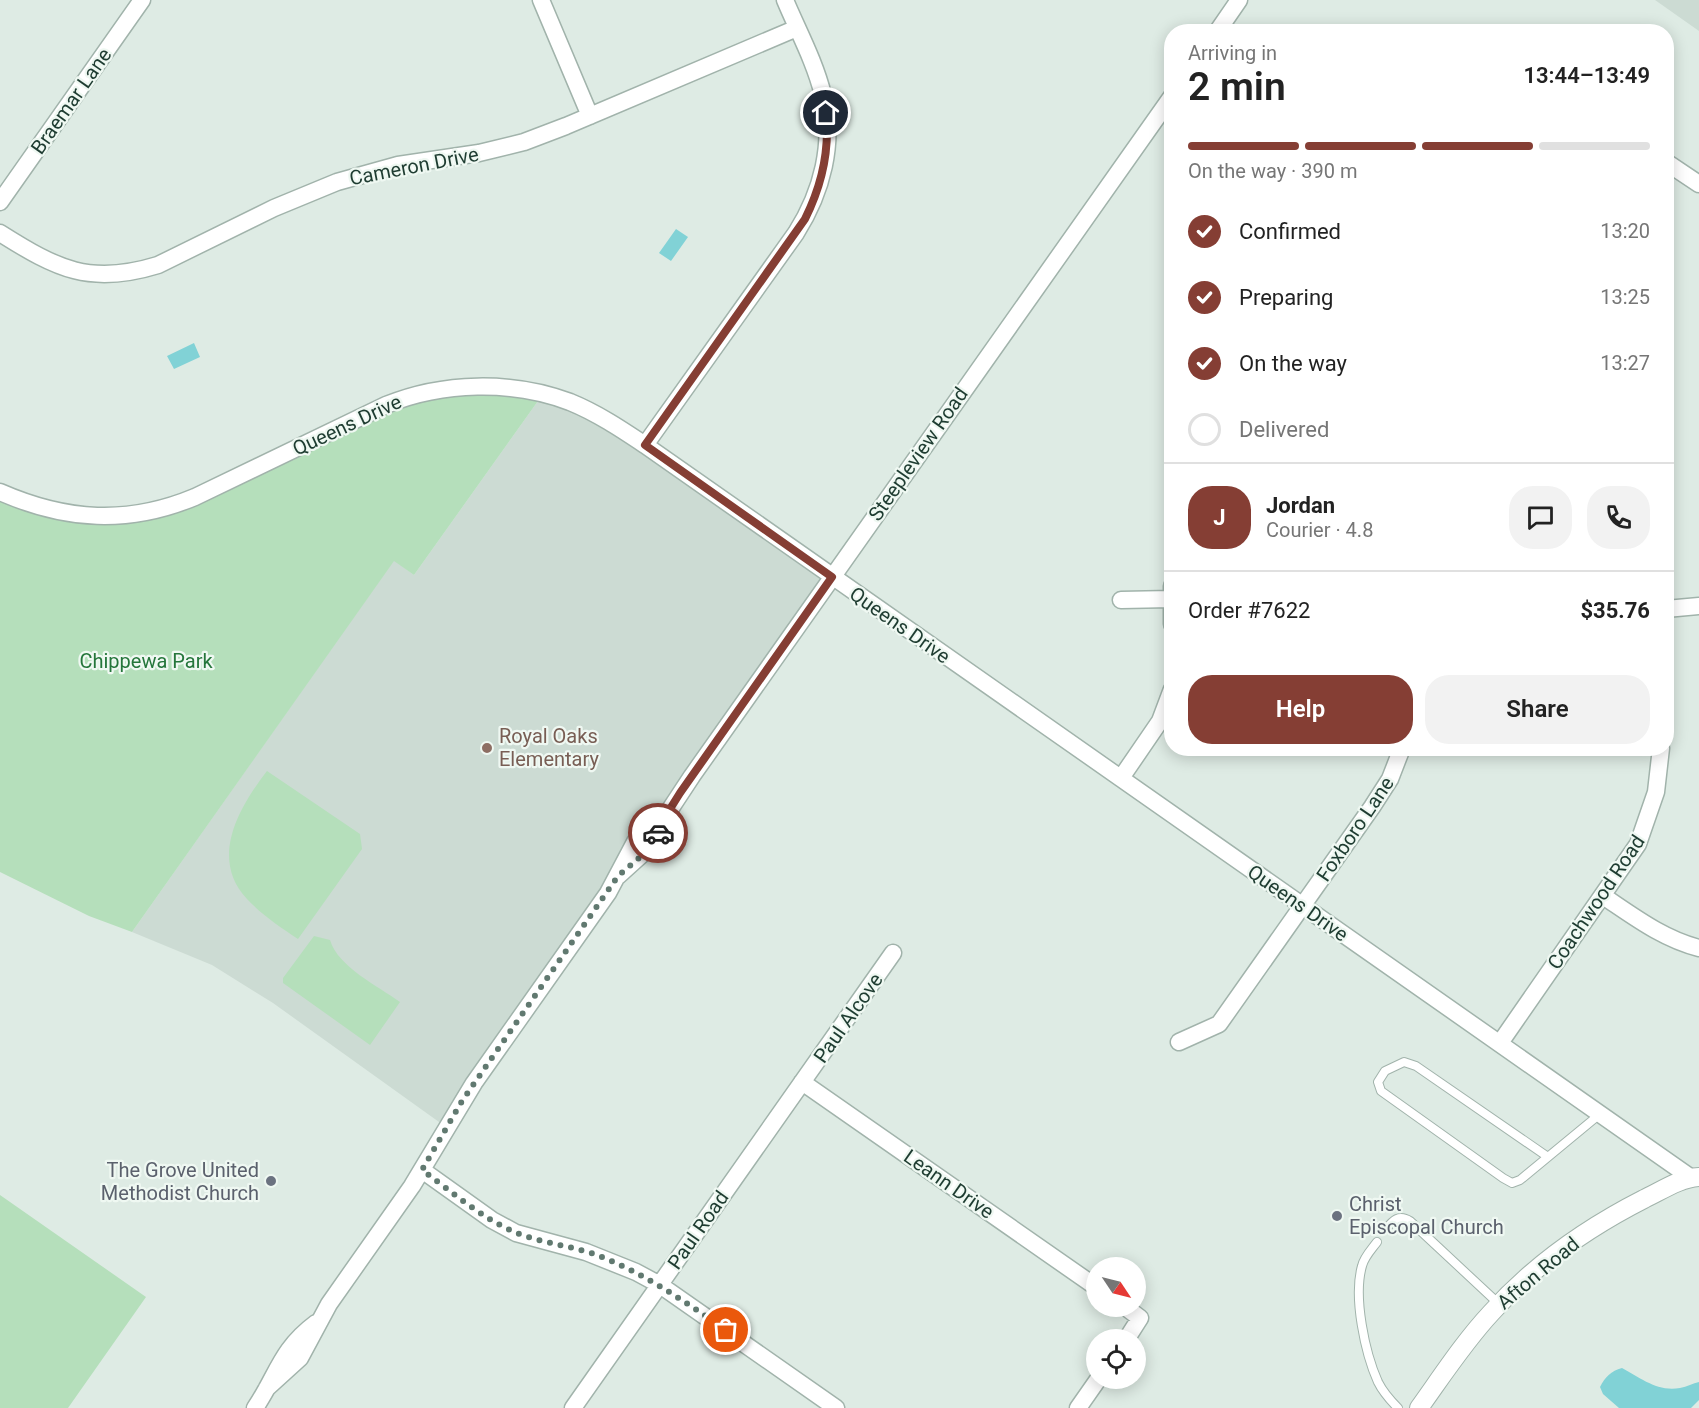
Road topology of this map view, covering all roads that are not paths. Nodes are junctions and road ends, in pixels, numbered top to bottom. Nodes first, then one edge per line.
1 (142, 0) edge
2 (541, 0) edge
3 (785, 0) edge
4 (1239, 0) edge
5 (1222, 24) edge
6 (796, 28) junction
7 (1164, 107) edge
8 (590, 116) junction
9 (1674, 167) edge
10 (1699, 184) edge
11 (0, 202) edge
12 (0, 233) edge
13 (645, 445) junction
14 (0, 492) edge
15 (832, 577) junction
16 (1164, 599) edge
17 (1121, 600) dead end
18 (1699, 606) edge
19 (1674, 608) edge
20 (1164, 710) edge
21 (1399, 756) edge
22 (1660, 756) edge
23 (1121, 778) junction
24 (1603, 896) junction
25 (1302, 906) junction
26 (1699, 948) edge
27 (893, 953) dead end
28 (1179, 1042) dead end
29 (1500, 1043) junction
30 (802, 1082) junction
31 (1600, 1114) junction
32 (1548, 1157) junction
33 (422, 1170) junction
34 (1696, 1182) edge
35 (1386, 1229) dead end
36 (1377, 1242) dead end
37 (1086, 1280) edge
38 (660, 1285) junction
39 (1499, 1304) junction
40 (1091, 1389) edge
41 (255, 1408) edge
42 (573, 1408) edge
43 (836, 1408) edge
44 (1078, 1408) edge
45 (1398, 1408) edge
46 (1419, 1408) edge

1 - 11 street, Braemar Lane
2 - 8 street
3 - 6 street
4 - 5 street
6 - 8 street, Cameron Drive
6 - 13 street
7 - 15 street, Steepleview Road
8 - 12 street, Cameron Drive
9 - 10 street
13 - 14 street, Queens Drive
13 - 15 street, Queens Drive
15 - 23 street, Queens Drive
15 - 33 street, Steepleview Road
16 - 17 street
18 - 19 street
20 - 23 street
21 - 25 street, Foxboro Lane
22 - 24 street, Coachwood Road
23 - 25 street, Queens Drive
24 - 26 street
24 - 29 street, Coachwood Road
25 - 28 street, Foxboro Lane
25 - 29 street, Queens Drive
27 - 30 street, Paul Alcove
29 - 31 street, Queens Drive
30 - 37 street, Leann Drive
30 - 38 street, Paul Road
31 - 32 lane
31 - 34 street, Queens Drive
32 - 32 lane
33 - 38 street
33 - 41 street, Steepleview Road
34 - 39 street, Afton Road
35 - 39 lane
36 - 45 lane
38 - 42 street, Paul Road
38 - 43 street
39 - 46 street, Afton Road
40 - 44 street

